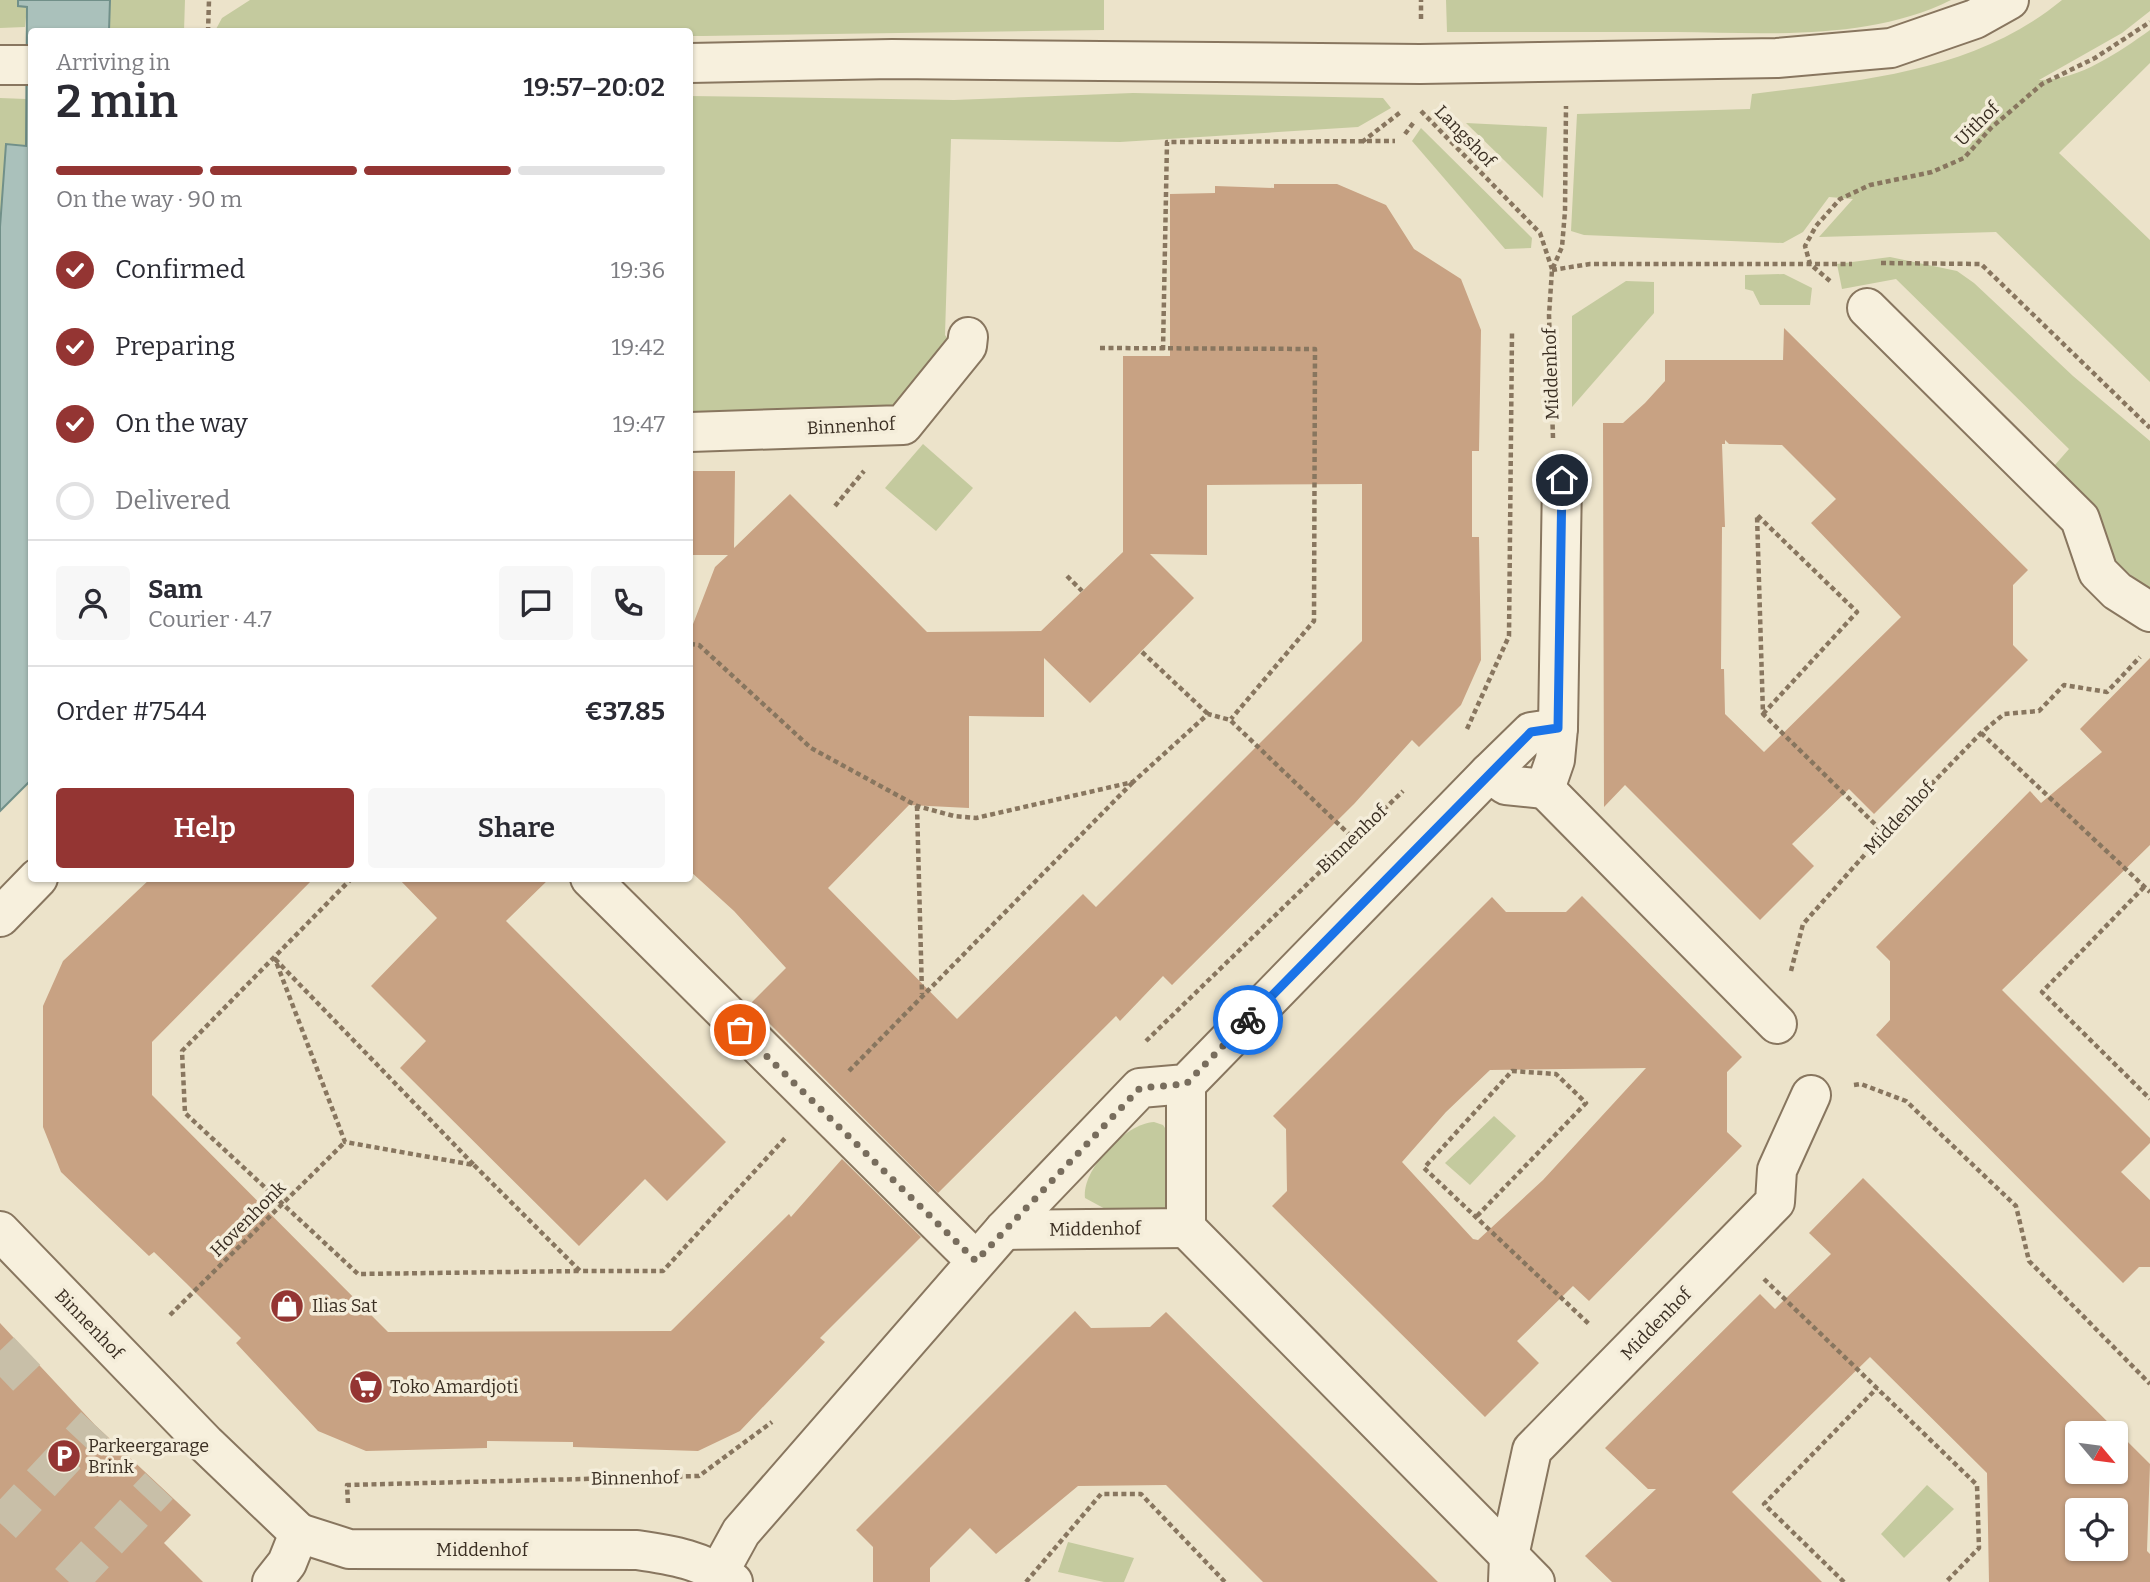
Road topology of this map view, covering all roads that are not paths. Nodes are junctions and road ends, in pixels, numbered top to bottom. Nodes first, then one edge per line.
1 (2009, 0) edge
2 (693, 63) edge
3 (0, 65) edge
4 (28, 65) edge
5 (1867, 308) dead end
6 (968, 337) dead end
7 (693, 432) edge
8 (1562, 480) road end
9 (2150, 611) edge
10 (1558, 728) junction
11 (1489, 773) junction
12 (1545, 789) junction
13 (34, 882) edge
14 (594, 882) edge
15 (0, 917) edge
16 (1777, 1024) road end
17 (1186, 1084) junction
18 (1811, 1095) road end
19 (1186, 1228) junction
20 (1004, 1230) junction
21 (0, 1231) edge
22 (976, 1261) junction
23 (299, 1533) junction
24 (1517, 1573) edge
25 (726, 1577) edge
26 (272, 1582) edge

1 - 2 street
3 - 4 street
5 - 9 street
6 - 7 street, Binnenhof
8 - 10 street
10 - 11 street
10 - 12 street
11 - 12 street
11 - 17 street
12 - 16 street
13 - 15 street
14 - 22 street
17 - 19 street
17 - 20 street, Middenhof
18 - 24 street, Middenhof
19 - 20 street, Middenhof
19 - 24 street, Middenhof
20 - 22 street, Middenhof
21 - 23 street, Binnenhof
22 - 25 street, Middenhof
23 - 25 street, Middenhof
23 - 26 street

